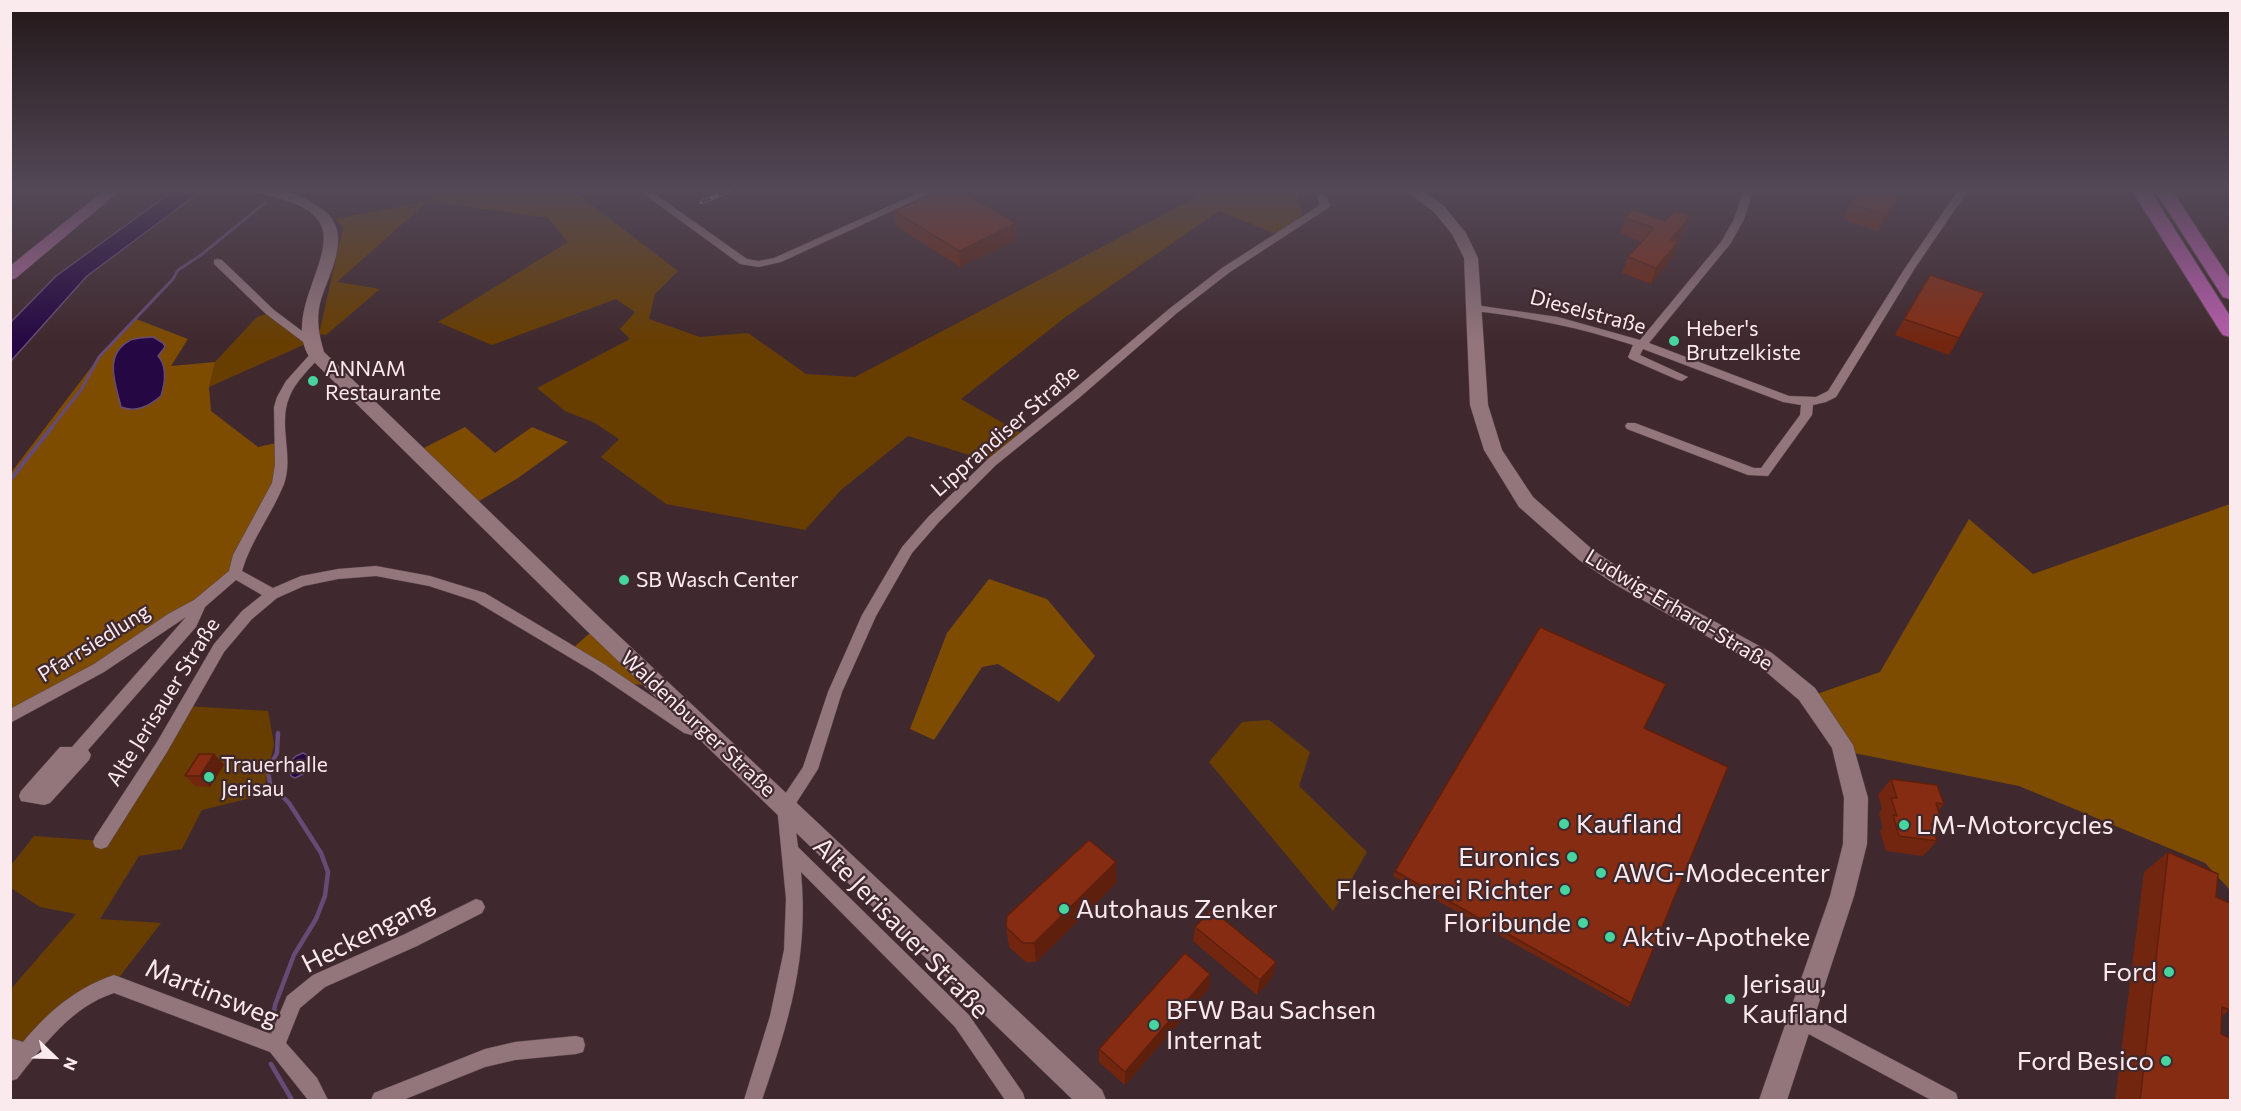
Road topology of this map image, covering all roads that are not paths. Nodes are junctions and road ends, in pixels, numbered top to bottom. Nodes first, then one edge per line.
1 (32, 241) edge
2 (51, 241) edge
3 (331, 241) edge
4 (714, 241) edge
5 (820, 241) edge
6 (1271, 241) edge
7 (1463, 241) edge
8 (1727, 241) edge
9 (1928, 241) edge
10 (2173, 241) edge
11 (2196, 241) edge
12 (10, 258) edge
13 (218, 262) dead end
14 (10, 274) edge
15 (2230, 293) edge
16 (1475, 308) junction
17 (2230, 331) edge
18 (1640, 345) junction
19 (313, 348) junction
20 (1682, 377) dead end
21 (1807, 402) junction
22 (1632, 426) dead end
23 (235, 573) junction
24 (272, 594) junction
25 (200, 604) junction
26 (10, 717) edge
27 (710, 735) junction
28 (75, 754) dead end
29 (785, 806) junction
30 (101, 842) dead end
31 (790, 850) junction
32 (476, 907) dead end
33 (1799, 1019) junction
34 (276, 1045) junction
35 (576, 1045) dead end
36 (19, 1050) edge
37 (10, 1072) edge
38 (319, 1101) edge
39 (381, 1101) edge
40 (753, 1101) edge
41 (1016, 1101) edge
42 (1092, 1101) edge
43 (1773, 1101) edge
44 (1950, 1101) edge

1 - 12 main road
2 - 14 main road
3 - 19 street
4 - 5 street
6 - 29 street, Lipprandiser Straße
7 - 16 street, Ludwig-Erhard-Straße
8 - 18 street
9 - 21 street
10 - 17 highway
11 - 15 highway
13 - 19 street, Waldenburger Straße
16 - 18 street, Dieselstraße
16 - 33 street, Ludwig-Erhard-Straße
18 - 20 street
18 - 21 street, Dieselstraße
19 - 23 street
19 - 27 street, Waldenburger Straße
21 - 22 street
23 - 24 street
23 - 25 street, Pfarrsiedlung
24 - 27 street, Alte Jerisauer Straße
24 - 30 street, Alte Jerisauer Straße
25 - 26 street, Pfarrsiedlung
25 - 28 street, Pfarrsiedlung
27 - 29 street, Waldenburger Straße
29 - 31 street
29 - 42 street, Waldenburger Straße
31 - 40 street
31 - 41 street, Alte Jerisauer Straße
32 - 34 street, Heckengang
33 - 43 street, Ludwig-Erhard-Straße
33 - 44 street
34 - 36 street, Martinsweg
34 - 38 street, Martinsweg
35 - 39 street
36 - 37 street

